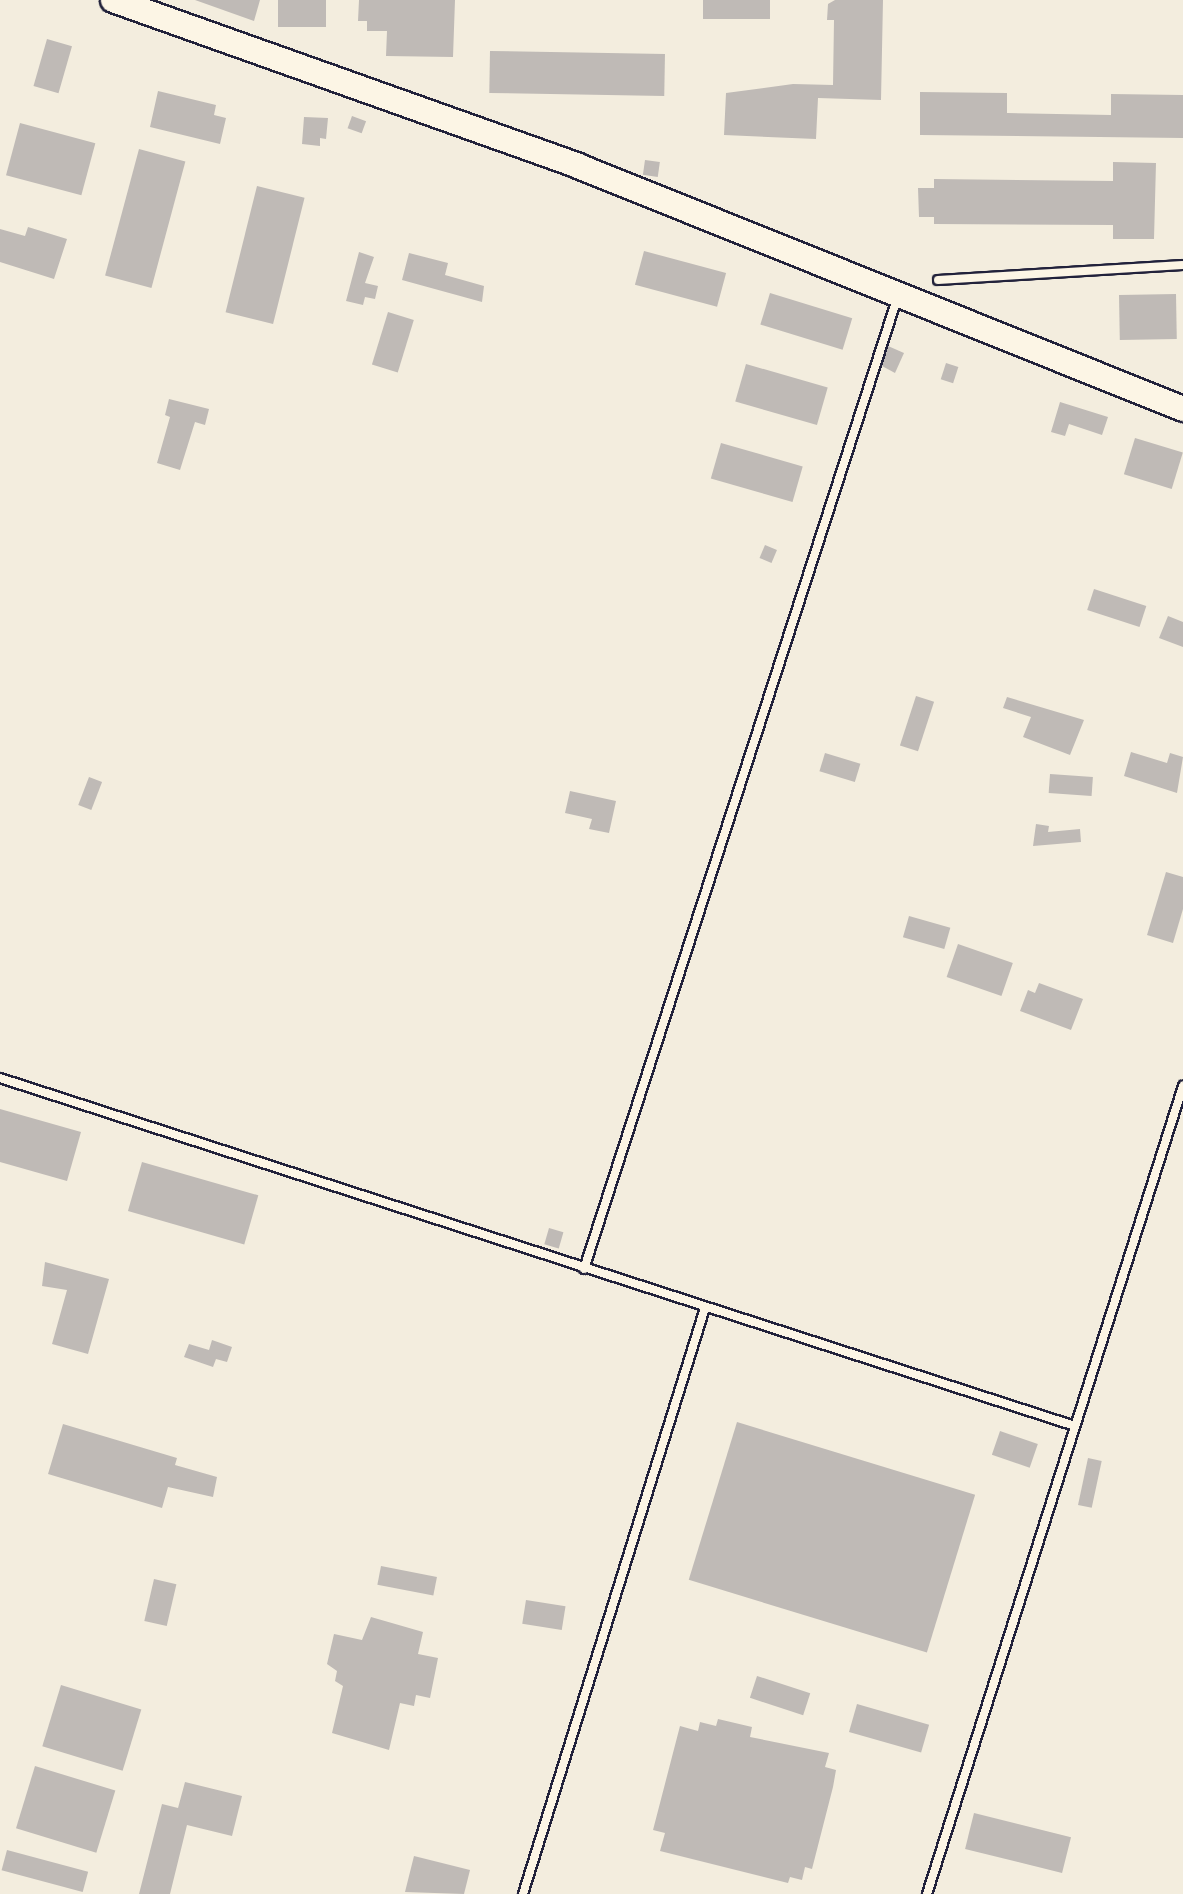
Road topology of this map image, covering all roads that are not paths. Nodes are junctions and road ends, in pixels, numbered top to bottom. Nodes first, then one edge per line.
1 (113, 0) edge
2 (1183, 265) edge
3 (938, 280) dead end
4 (899, 295) junction
5 (1183, 409) edge
6 (0, 1078) edge
7 (1183, 1086) edge
8 (584, 1269) junction
9 (705, 1308) junction
10 (1075, 1426) junction
11 (523, 1894) edge
12 (927, 1894) edge

1 - 4 main road
2 - 3 lane
4 - 5 main road
4 - 8 lane
6 - 8 lane
7 - 10 lane
8 - 9 lane
9 - 10 lane
9 - 11 lane
10 - 12 lane

